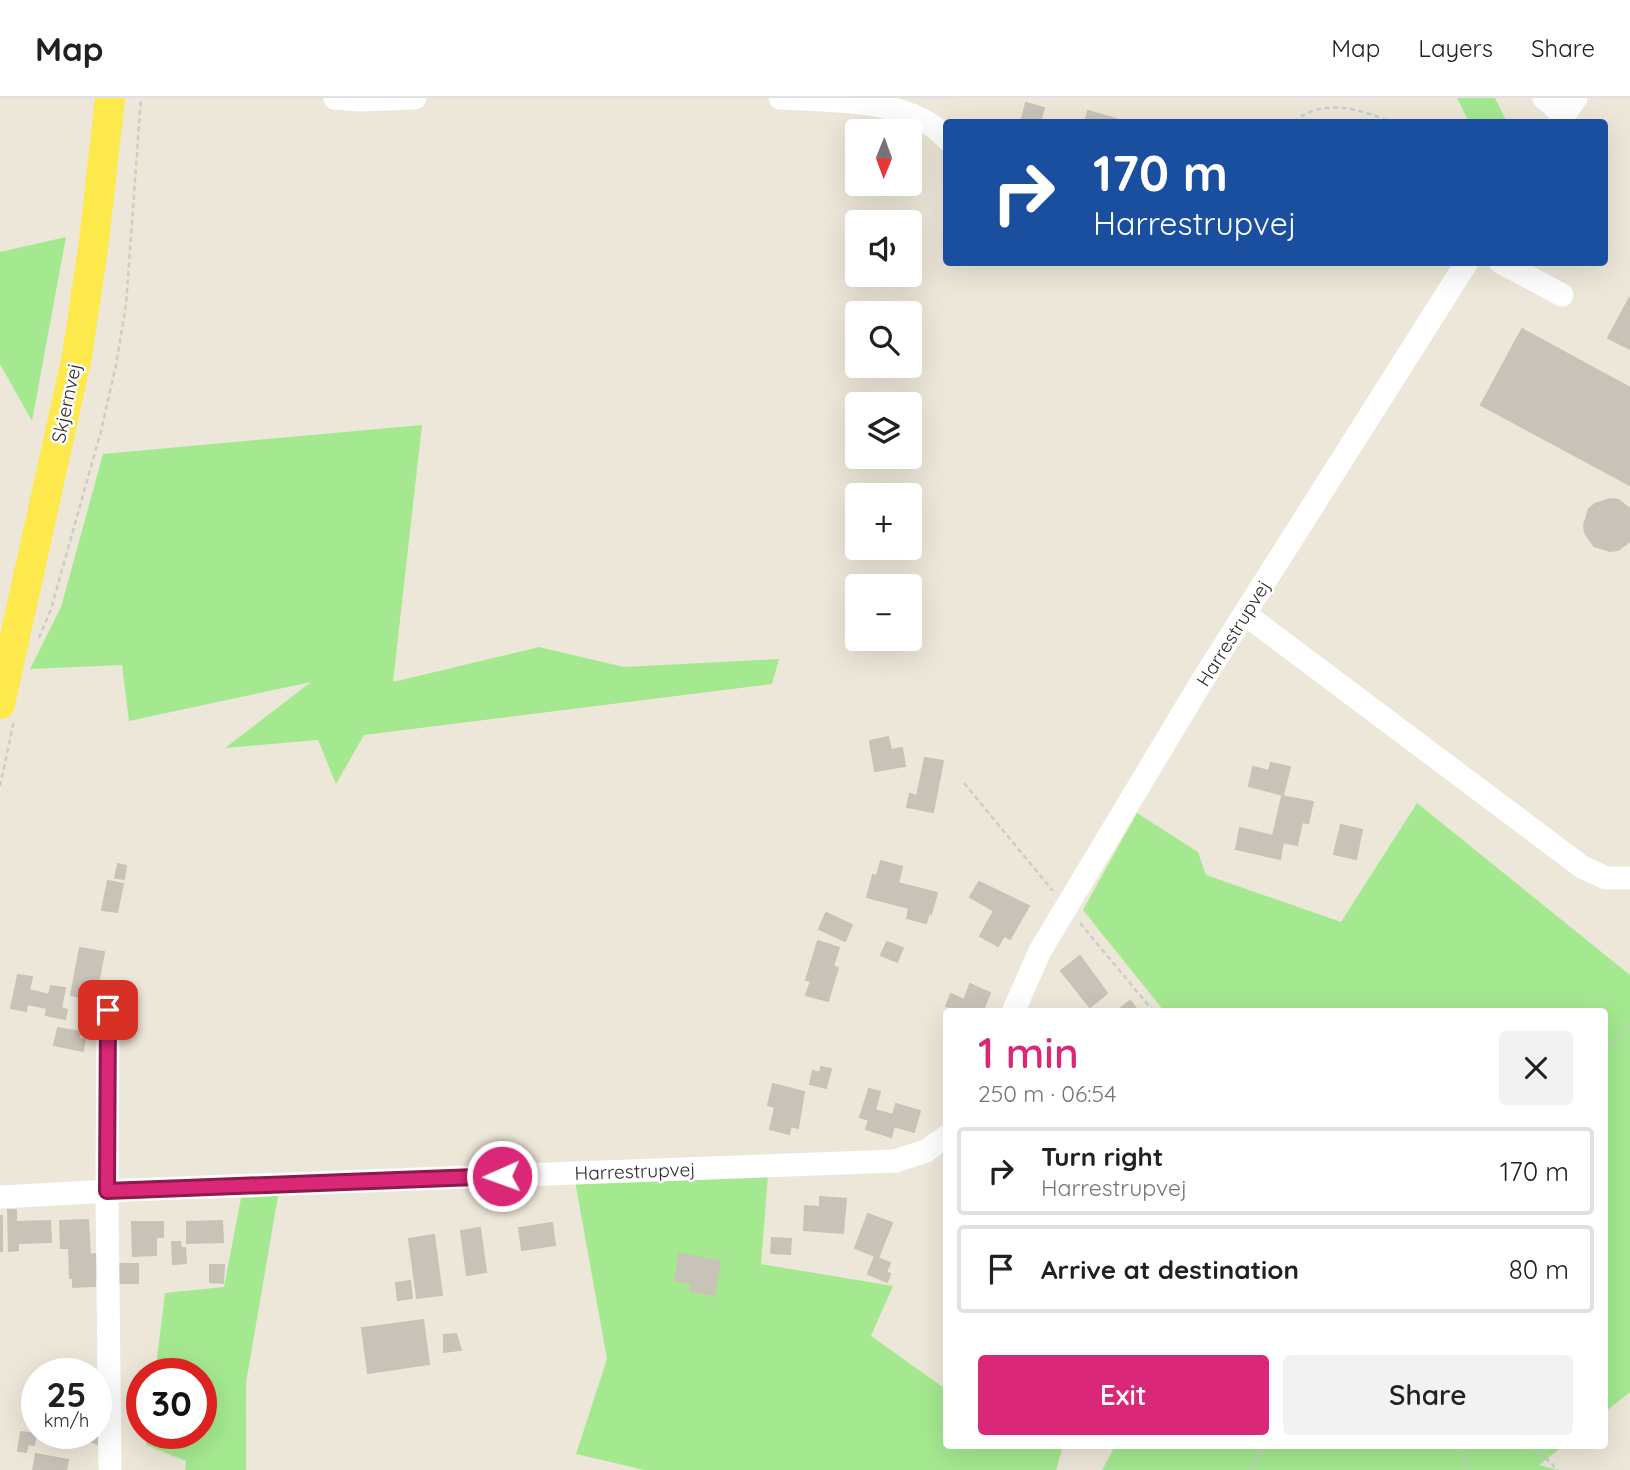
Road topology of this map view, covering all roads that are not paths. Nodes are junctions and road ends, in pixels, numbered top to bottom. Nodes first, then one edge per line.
1 (110, 98) edge
2 (335, 98) edge
3 (415, 98) edge
4 (780, 98) edge
5 (1544, 98) edge
6 (1567, 112) edge
7 (943, 134) edge
8 (1464, 266) edge
9 (1508, 266) edge
10 (1562, 295) dead end
11 (1245, 614) junction
12 (7, 712) edge
13 (1630, 878) edge
14 (1015, 1008) edge
15 (108, 1010) dead end
16 (943, 1139) edge
17 (107, 1191) junction
18 (0, 1197) edge
19 (110, 1470) edge

1 - 12 main road, Skjernvej
2 - 3 street
4 - 7 street
5 - 6 street
8 - 11 street, Harrestrupvej
9 - 10 street
11 - 13 street
11 - 14 street, Harrestrupvej
15 - 17 street
16 - 17 street, Harrestrupvej
17 - 18 street, Harrestrupvej
17 - 19 street

